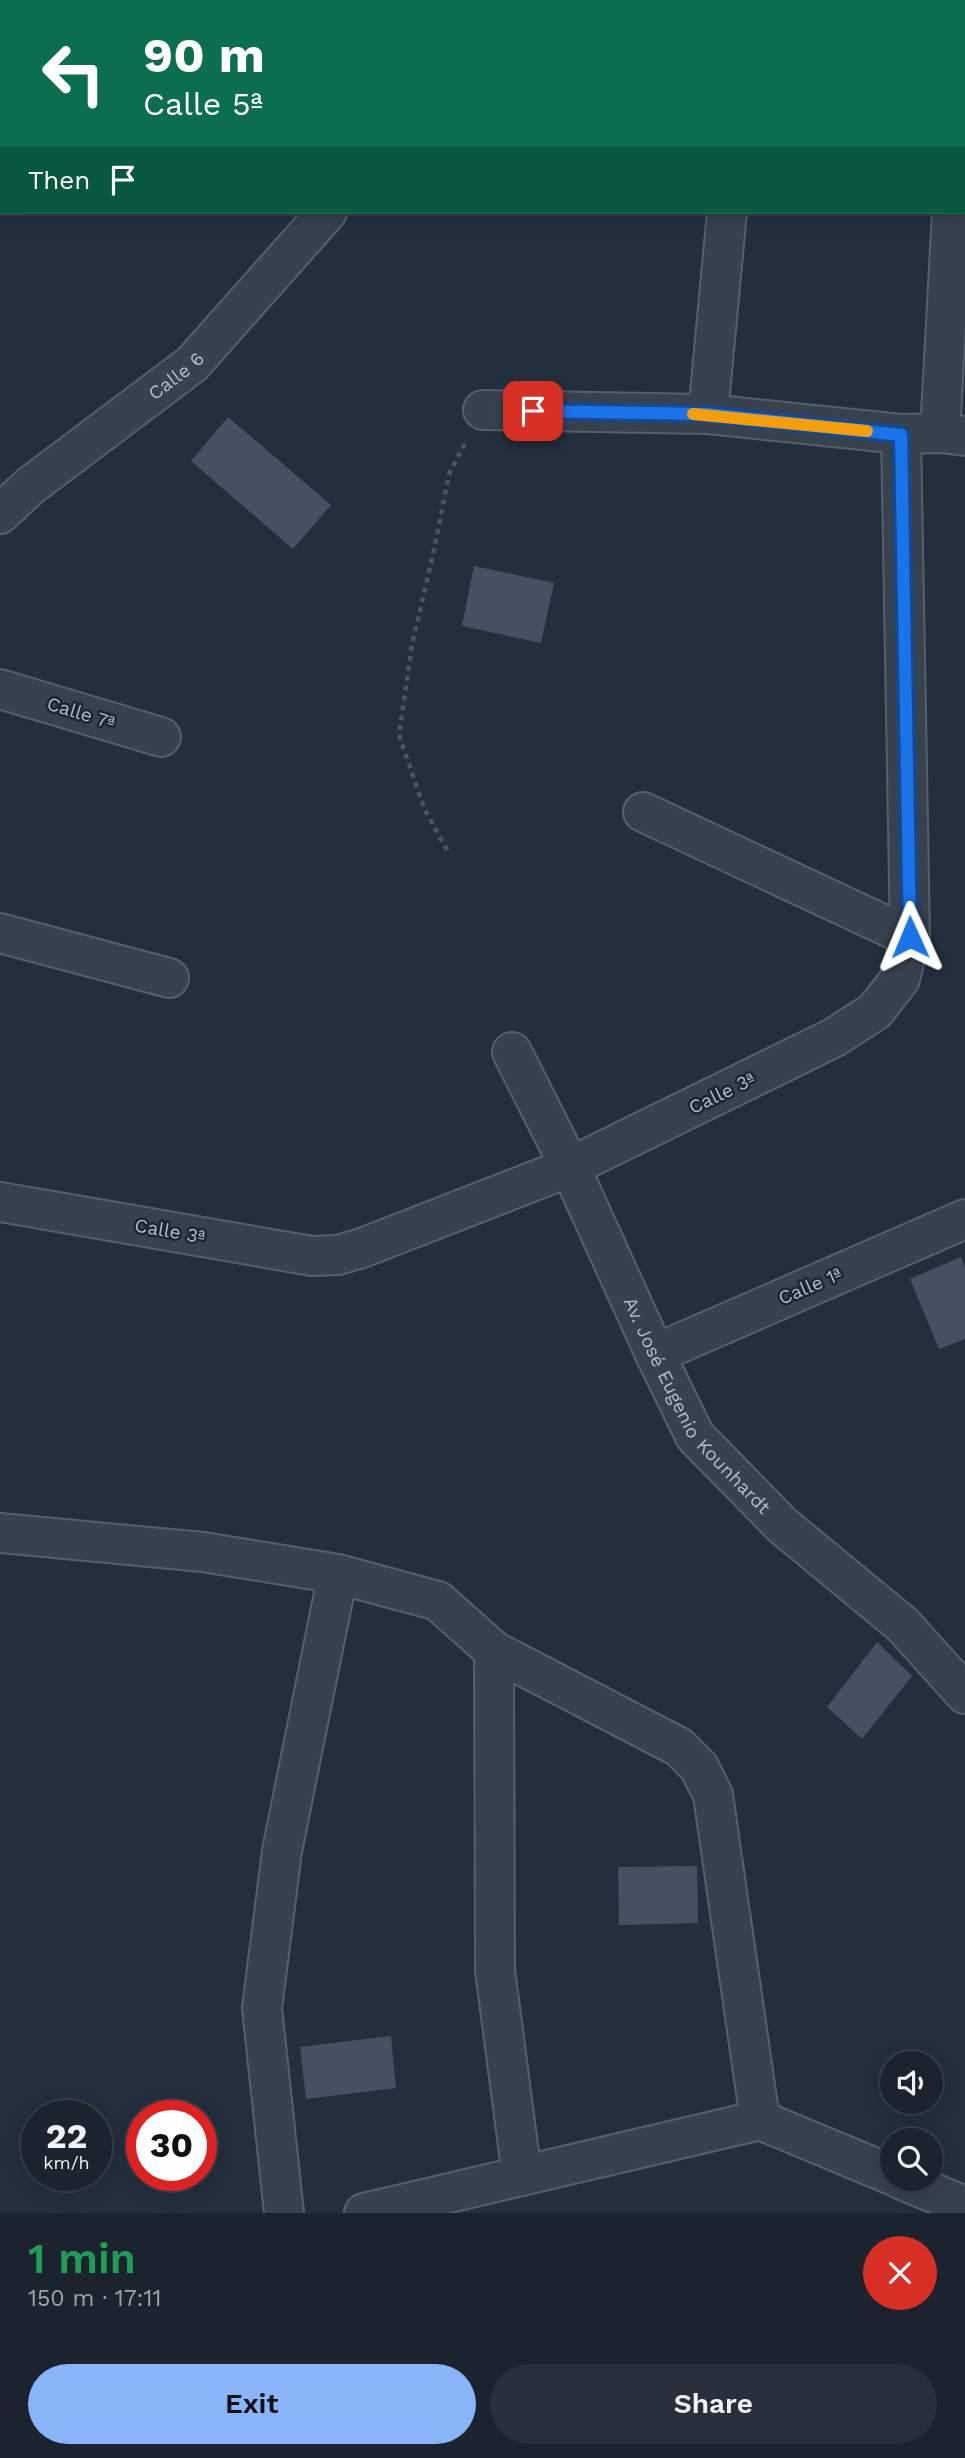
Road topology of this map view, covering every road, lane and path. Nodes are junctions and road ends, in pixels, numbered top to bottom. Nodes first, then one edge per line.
1 (325, 214) edge
2 (727, 214) edge
3 (952, 214) edge
4 (483, 410) joint
5 (708, 414) junction
6 (901, 435) junction
7 (953, 435) edge
8 (15, 478) edge
9 (0, 514) edge
10 (0, 689) edge
11 (161, 737) dead end
12 (643, 812) dead end
13 (447, 850) dead end
14 (0, 933) edge
15 (910, 937) junction
16 (169, 978) dead end
17 (512, 1052) dead end
18 (570, 1167) junction
19 (0, 1202) edge
20 (965, 1219) edge
21 (655, 1354) junction
22 (0, 1533) edge
23 (338, 1574) junction
24 (494, 1651) junction
25 (965, 1694) edge
26 (760, 2120) junction
27 (880, 2170) edge
28 (522, 2176) junction
29 (929, 2191) edge
30 (965, 2206) edge
31 (284, 2213) edge
32 (364, 2213) edge

1 - 8 street, Calle 6
2 - 5 street
3 - 7 street
4 - 5 street
4 - 13 path
5 - 6 street
6 - 7 street
6 - 15 street, Calle 3ª
8 - 9 street, Calle 6
10 - 11 street, Calle 7ª
12 - 15 street
14 - 16 street
15 - 18 street, Calle 3ª
17 - 18 street, Av. José Eugenio Kounhardt
18 - 19 street, Calle 3ª
18 - 21 street, Av. José Eugenio Kounhardt
20 - 21 street, Calle 1ª
21 - 25 street, Av. José Eugenio Kounhardt
22 - 23 street
23 - 24 street
23 - 31 street
24 - 26 street
24 - 28 street
26 - 27 street
26 - 28 street
28 - 32 street
29 - 30 street

